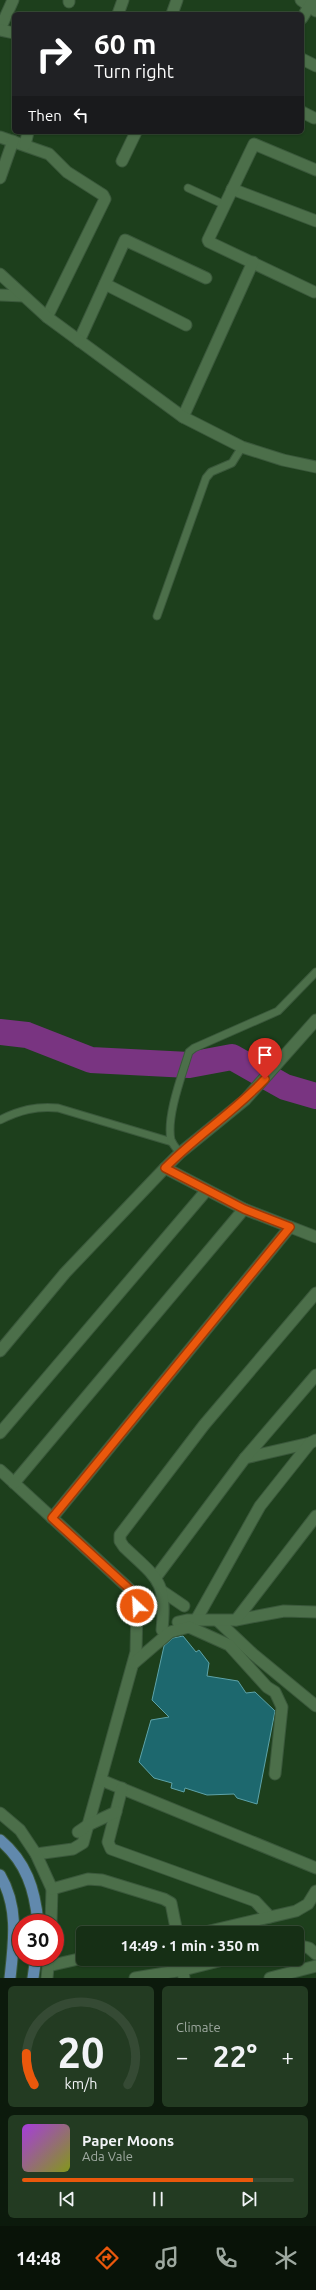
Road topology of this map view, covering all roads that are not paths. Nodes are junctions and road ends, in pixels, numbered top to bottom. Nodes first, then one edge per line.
1 (13, 0) edge
2 (123, 0) edge
3 (177, 0) edge
4 (310, 5) edge
5 (119, 12) edge
6 (173, 12) edge
7 (304, 15) edge
8 (0, 30) edge
9 (12, 33) edge
10 (304, 60) edge
11 (316, 66) edge
12 (304, 113) edge
13 (314, 118) dead end
14 (28, 134) edge
15 (135, 134) edge
16 (0, 137) edge
17 (13, 141) junction
18 (25, 144) junction
19 (122, 161) dead end
20 (316, 170) edge
21 (0, 178) edge
22 (188, 188) dead end
23 (232, 189) junction
24 (224, 205) junction
25 (316, 221) edge
26 (253, 262) junction
27 (0, 274) edge
28 (206, 278) dead end
29 (105, 284) junction
30 (314, 292) dead end
31 (0, 295) edge
32 (23, 296) junction
33 (47, 317) junction
34 (186, 325) dead end
35 (79, 341) junction
36 (183, 417) junction
37 (242, 447) junction
38 (316, 466) edge
39 (157, 616) dead end
40 (316, 972) edge
41 (316, 1020) edge
42 (0, 1120) edge
43 (172, 1142) junction
44 (180, 1153) junction
45 (165, 1168) junction
46 (206, 1191) junction
47 (244, 1209) junction
48 (290, 1227) junction
49 (316, 1237) edge
50 (316, 1293) edge
51 (0, 1351) edge
52 (316, 1375) edge
53 (0, 1433) edge
54 (313, 1442) edge
55 (245, 1458) junction
56 (0, 1470) edge
57 (14, 1483) junction
58 (316, 1516) edge
59 (52, 1518) junction
60 (156, 1577) junction
61 (162, 1591) junction
62 (184, 1606) dead end
63 (316, 1612) edge
64 (196, 1620) junction
65 (236, 1620) junction
66 (218, 1621) junction
67 (162, 1630) junction
68 (136, 1652) junction
69 (133, 1663) junction
70 (316, 1706) edge
71 (275, 1774) dead end
72 (101, 1780) junction
73 (122, 1788) junction
74 (116, 1812) junction
75 (0, 1813) edge
76 (88, 1825) junction
77 (78, 1832) dead end
78 (0, 1840) edge
79 (36, 1854) junction
80 (316, 1868) edge
81 (0, 1874) edge
82 (52, 1889) junction
83 (316, 1891) edge
84 (37, 1914) edge
85 (51, 1914) edge
86 (270, 1917) junction
87 (176, 1926) edge
88 (231, 1926) edge
89 (304, 1947) edge
90 (316, 1954) edge
91 (76, 1959) edge
92 (64, 1960) edge
93 (35, 1966) edge
94 (48, 1966) edge
95 (196, 1966) edge
96 (316, 1966) edge
97 (183, 1969) edge
98 (10, 1978) edge
99 (33, 1978) edge
100 (47, 1978) edge
101 (135, 1978) edge
102 (270, 1978) edge

1 - 8 street
2 - 5 street
3 - 6 street
4 - 7 street
8 - 9 street
10 - 11 street
12 - 13 street
14 - 18 street
15 - 19 street
16 - 17 street
17 - 18 street
17 - 21 street
18 - 33 street
20 - 23 street
22 - 24 lane
23 - 24 street
23 - 25 street
24 - 26 street
26 - 30 street
26 - 36 street
27 - 32 street
28 - 29 street
29 - 34 street
29 - 35 street
31 - 32 street
32 - 33 street
33 - 35 street
35 - 36 street
36 - 37 street
37 - 38 street
37 - 39 lane
40 - 43 lane
41 - 44 street
42 - 43 lane
43 - 44 lane
44 - 45 street
45 - 46 street
45 - 51 street
46 - 47 street
46 - 53 street
47 - 48 street
47 - 57 street
48 - 49 street
48 - 59 street
50 - 60 street
52 - 55 street
54 - 55 street
54 - 64 street
55 - 60 street
56 - 57 street
57 - 59 street
58 - 65 street
59 - 68 street
60 - 61 street
61 - 62 street
61 - 67 street
63 - 65 street
64 - 66 street
64 - 67 street
65 - 66 street
66 - 70 street
67 - 68 street
68 - 69 street
69 - 71 street
69 - 72 street
72 - 73 street
72 - 76 street
73 - 74 street
73 - 80 street
74 - 76 street
74 - 86 street
75 - 79 street
76 - 77 street
76 - 79 street
78 - 84 main road
79 - 82 street
81 - 98 main road
82 - 85 street
82 - 87 street
83 - 86 street
86 - 88 street
89 - 90 street
91 - 92 street
93 - 99 main road
94 - 100 street
95 - 97 street
96 - 102 street
97 - 101 street

